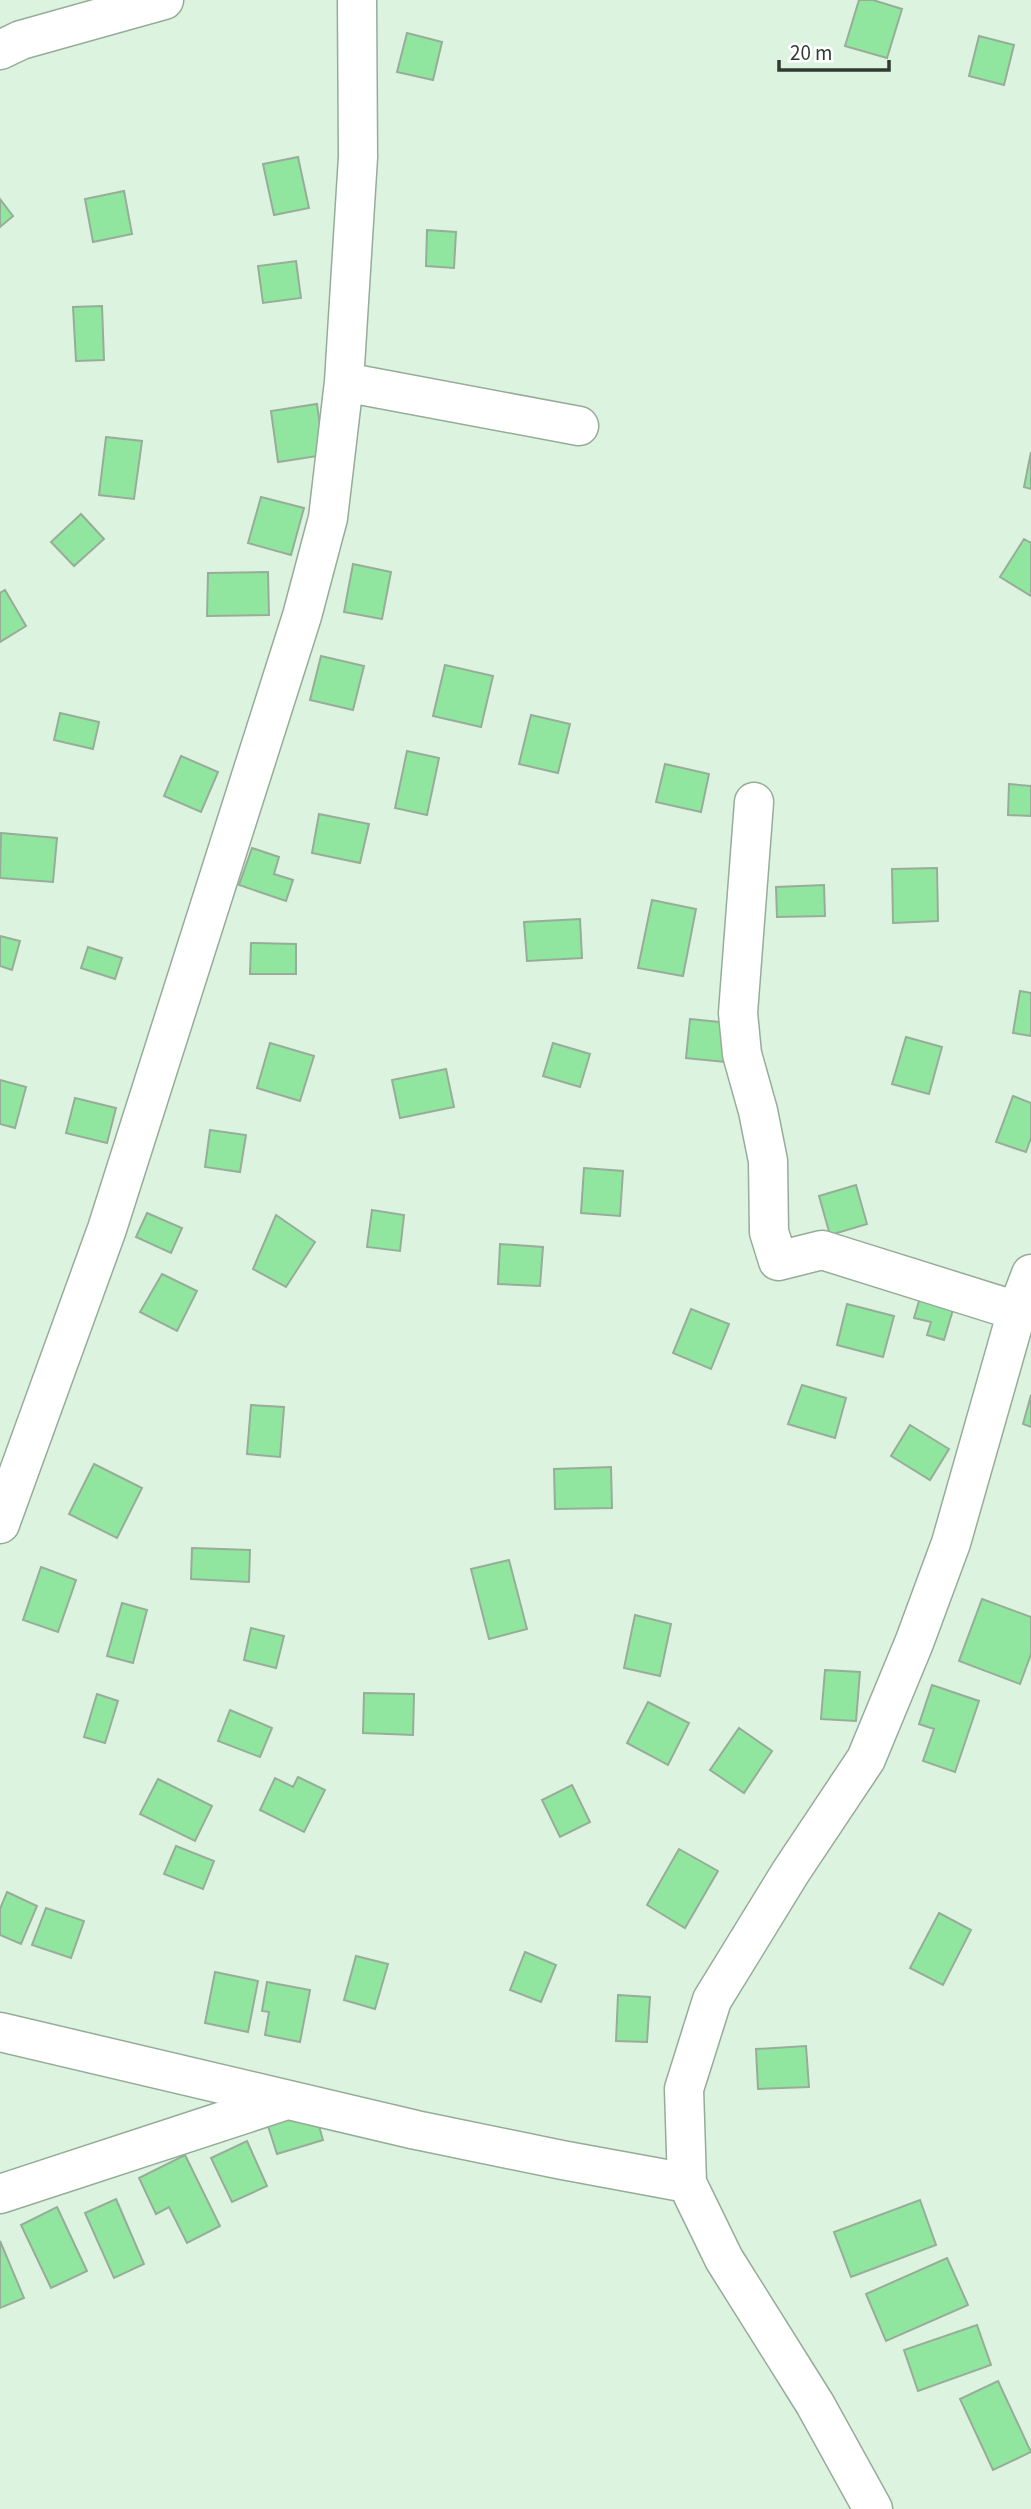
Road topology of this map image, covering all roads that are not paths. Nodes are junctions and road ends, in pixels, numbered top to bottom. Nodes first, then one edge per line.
1 (164, 0) edge
2 (357, 0) edge
3 (7, 38) edge
4 (344, 382) junction
5 (579, 426) dead end
6 (754, 802) dead end
7 (1031, 1274) edge
8 (1017, 1311) junction
9 (1018, 1365) edge
10 (0, 1524) edge
11 (0, 2032) edge
12 (287, 2100) junction
13 (687, 2183) junction
14 (0, 2194) edge
15 (873, 2509) edge

1 - 3 street
2 - 4 street
4 - 5 street
4 - 10 street
6 - 8 street
7 - 8 street
8 - 9 street
9 - 13 street
11 - 12 street
12 - 13 street
12 - 14 street
13 - 15 street

